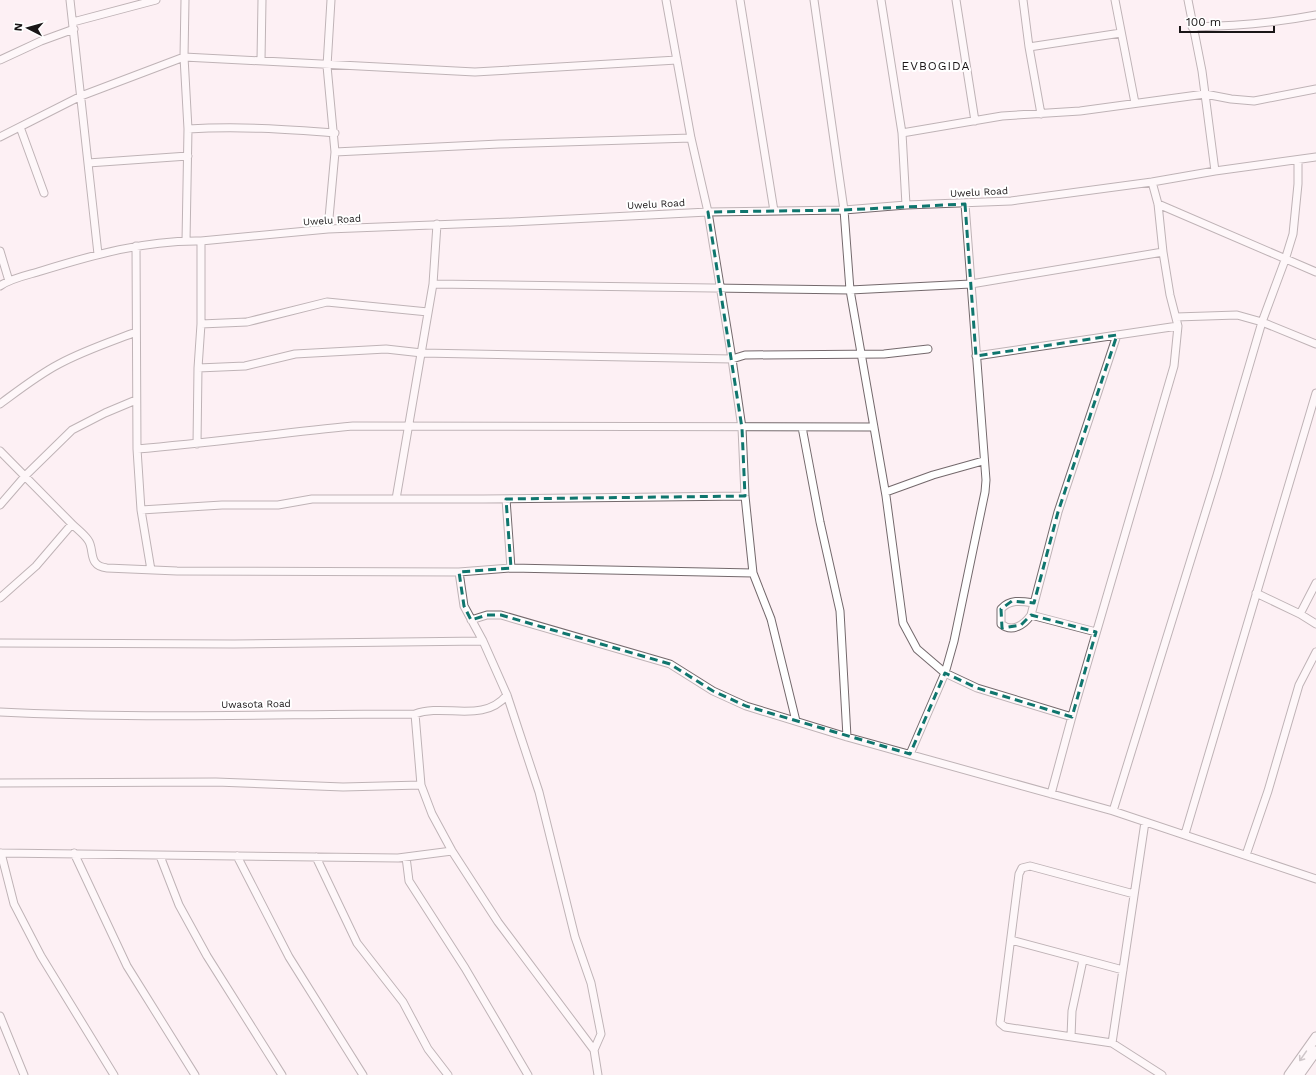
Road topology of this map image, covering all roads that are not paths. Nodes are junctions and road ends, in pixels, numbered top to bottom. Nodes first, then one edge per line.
1 (70, 0) edge
2 (156, 0) edge
3 (184, 0) edge
4 (262, 0) edge
5 (331, 0) edge
6 (666, 0) edge
7 (740, 0) edge
8 (814, 0) edge
9 (881, 0) edge
10 (956, 0) edge
11 (1023, 0) edge
12 (1115, 0) edge
13 (1188, 0) edge
14 (1316, 15) edge
15 (73, 25) junction
16 (1192, 27) junction
17 (1121, 33) junction
18 (1029, 47) junction
19 (184, 58) junction
20 (0, 60) edge
21 (261, 60) junction
22 (677, 60) junction
23 (327, 66) junction
24 (1316, 89) edge
25 (1205, 94) junction
26 (81, 96) junction
27 (1135, 104) junction
28 (1041, 114) junction
29 (975, 121) junction
30 (20, 127) junction
31 (188, 128) junction
32 (902, 133) junction
33 (1, 134) edge
34 (335, 134) junction
35 (691, 138) junction
36 (335, 152) junction
37 (188, 156) junction
38 (1316, 157) edge
39 (1298, 160) junction
40 (88, 163) junction
41 (1215, 171) junction
42 (1152, 182) junction
43 (44, 194) dead end
44 (965, 204) junction
45 (1158, 204) junction
46 (906, 205) junction
47 (844, 210) junction
48 (774, 211) junction
49 (708, 212) junction
50 (437, 224) junction
51 (328, 229) junction
52 (186, 241) junction
53 (201, 241) junction
54 (136, 246) junction
55 (0, 251) edge
56 (1163, 252) junction
57 (98, 254) junction
58 (1285, 260) junction
59 (1316, 272) edge
60 (9, 281) junction
61 (433, 284) junction
62 (971, 284) junction
63 (0, 286) edge
64 (721, 288) junction
65 (850, 290) junction
66 (428, 312) junction
67 (1176, 317) junction
68 (1262, 322) junction
69 (201, 324) junction
70 (1178, 326) junction
71 (136, 332) junction
72 (1117, 335) junction
73 (1316, 344) edge
74 (928, 349) dead end
75 (422, 352) junction
76 (861, 354) junction
77 (976, 356) junction
78 (732, 358) junction
79 (198, 368) junction
80 (1316, 393) edge
81 (136, 400) junction
82 (0, 404) edge
83 (409, 426) junction
84 (874, 427) junction
85 (742, 428) junction
86 (802, 428) junction
87 (197, 444) junction
88 (137, 449) junction
89 (0, 451) edge
90 (983, 461) junction
91 (26, 475) junction
92 (886, 492) junction
93 (745, 496) junction
94 (396, 499) junction
95 (506, 499) junction
96 (0, 505) edge
97 (141, 510) junction
98 (72, 524) junction
99 (511, 568) junction
100 (151, 570) junction
101 (458, 572) junction
102 (753, 573) junction
103 (1316, 583) edge
104 (1256, 593) junction
105 (0, 598) edge
106 (1034, 603) junction
107 (1300, 614) junction
108 (1031, 615) junction
109 (472, 620) junction
110 (1316, 624) edge
111 (1096, 632) junction
112 (483, 641) junction
113 (0, 643) edge
114 (1316, 652) edge
115 (944, 673) junction
116 (507, 695) junction
117 (0, 712) edge
118 (415, 714) junction
119 (1072, 717) junction
120 (796, 721) junction
121 (847, 737) junction
122 (910, 754) junction
123 (0, 783) edge
124 (421, 785) junction
125 (1051, 794) junction
126 (1113, 812) junction
127 (1145, 822) junction
128 (1185, 834) junction
129 (452, 851) junction
130 (1, 853) edge
131 (74, 853) junction
132 (1246, 854) junction
133 (160, 856) junction
134 (237, 856) junction
135 (316, 857) junction
136 (406, 857) junction
137 (1315, 877) edge
138 (1134, 894) junction
139 (1011, 940) junction
140 (1083, 960) junction
141 (1123, 970) junction
142 (0, 1016) edge
143 (1071, 1037) junction
144 (1316, 1037) edge
145 (1112, 1043) junction
146 (594, 1050) junction
147 (1316, 1051) edge
148 (24, 1075) edge
149 (114, 1075) edge
150 (194, 1075) edge
151 (282, 1075) edge
152 (363, 1075) edge
153 (448, 1075) edge
154 (528, 1075) edge
155 (598, 1075) edge
156 (1162, 1075) edge
157 (1289, 1075) edge
158 (1299, 1075) edge

1 - 15 street
2 - 15 street
3 - 19 street
4 - 21 street
5 - 23 street
6 - 22 street
7 - 48 street
8 - 47 street
9 - 32 street
10 - 29 street
11 - 18 street
12 - 17 street
13 - 16 street
14 - 16 street
15 - 20 street
15 - 26 street
16 - 25 street
17 - 18 street
17 - 27 street
18 - 28 street
19 - 21 street
19 - 26 street
19 - 31 street
21 - 23 street
22 - 23 street
22 - 35 street
23 - 34 street
24 - 25 street
25 - 27 street
25 - 41 street
26 - 30 street
26 - 40 street
27 - 28 street
28 - 29 street
29 - 32 street
30 - 33 street
30 - 43 street
31 - 34 street
31 - 37 street
32 - 46 street
34 - 36 street
35 - 36 street
35 - 49 street
36 - 51 street
37 - 40 street
37 - 52 street
38 - 39 street, Uwelu Road
39 - 41 street, Uwelu Road
39 - 58 street
40 - 57 street
41 - 42 street, Uwelu Road
42 - 44 street, Uwelu Road
42 - 45 street
44 - 46 street, Uwelu Road
44 - 62 street
45 - 56 street
45 - 58 street
46 - 47 street, Uwelu Road
47 - 48 street, Uwelu Road
47 - 65 street
48 - 49 street, Uwelu Road
49 - 50 street, Uwelu Road
49 - 64 street
50 - 51 street, Uwelu Road
50 - 61 street
51 - 53 street, Uwelu Road
52 - 53 street, Uwelu Road
52 - 54 street, Uwelu Road
53 - 69 street
54 - 57 street, Uwelu Road
54 - 71 street
55 - 60 street
56 - 62 street
56 - 67 street
57 - 60 street, Uwelu Road
58 - 59 street
58 - 68 street
60 - 63 street, Uwelu Road
61 - 64 street
61 - 66 street
62 - 65 street
62 - 77 street
64 - 65 street
64 - 78 street
65 - 76 street
66 - 69 street
66 - 75 street
67 - 68 street
67 - 70 street
68 - 73 street
68 - 126 street
69 - 79 street
70 - 72 street
70 - 111 street
71 - 81 street
71 - 82 street
72 - 77 street
72 - 106 street
74 - 76 street
75 - 78 street
75 - 79 street
75 - 83 street
76 - 78 street
76 - 84 street
77 - 90 street
78 - 85 street
79 - 87 street
80 - 104 street
81 - 88 street
81 - 91 street
83 - 85 street
83 - 87 street
83 - 94 street
84 - 86 street
84 - 92 street
85 - 86 street
85 - 93 street
86 - 121 street
87 - 88 street
88 - 97 street
89 - 91 street
90 - 92 street
90 - 115 street
91 - 96 street
91 - 98 street
92 - 115 street
93 - 95 street
93 - 102 street
94 - 95 street
94 - 97 street
95 - 99 street
97 - 100 street
98 - 100 street
98 - 105 street
99 - 101 street
99 - 102 street
100 - 101 street
101 - 109 street
102 - 120 street
103 - 107 street
104 - 107 street
104 - 128 street
106 - 108 street
106 - 108 street
107 - 110 street
108 - 111 street
109 - 112 street
109 - 120 street
111 - 119 street
112 - 113 street
112 - 116 street
114 - 132 street
115 - 119 street
115 - 122 street
116 - 118 street, Uwasota Road
116 - 146 street
117 - 118 street, Uwasota Road
118 - 124 street
119 - 125 street
120 - 121 street
121 - 122 street
122 - 125 street
123 - 124 street
124 - 129 street
125 - 126 street
126 - 127 street
127 - 128 street
127 - 138 street
128 - 132 street
129 - 136 street
129 - 146 street
130 - 131 street
130 - 149 street
131 - 133 street
131 - 150 street
132 - 137 street
133 - 134 street
133 - 151 street
134 - 135 street
134 - 152 street
135 - 136 street
135 - 153 street
136 - 154 street
138 - 139 street
138 - 141 street
139 - 140 street
139 - 143 street
140 - 141 street
140 - 143 street
141 - 145 street
142 - 148 street
143 - 145 street
144 -> 157 main road
145 - 156 street
146 - 155 street
147 - 158 main road

